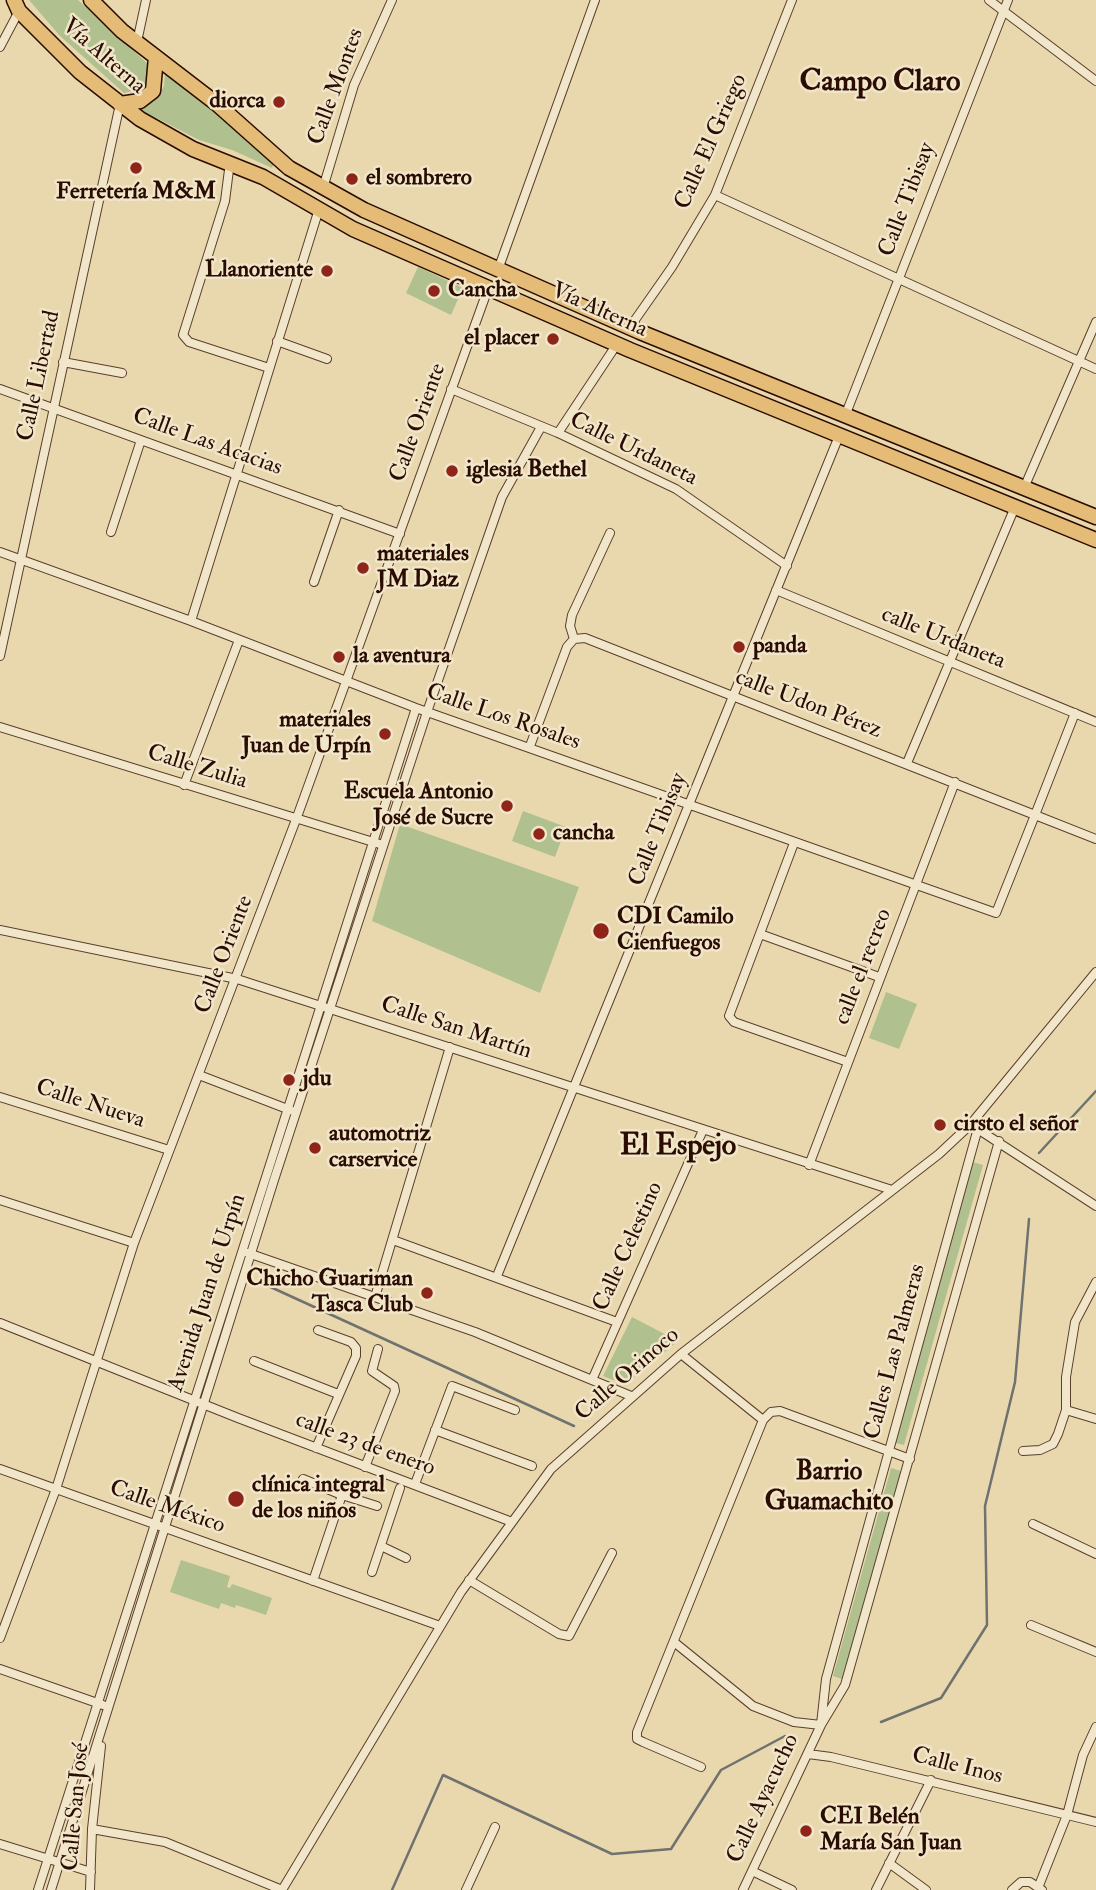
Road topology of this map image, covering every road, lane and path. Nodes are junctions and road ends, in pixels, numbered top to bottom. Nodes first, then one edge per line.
1 (91, 0) edge
2 (146, 0) edge
3 (392, 0) edge
4 (595, 0) edge
5 (792, 0) edge
6 (989, 0) edge
7 (1008, 0) edge
8 (17, 5) edge
9 (1003, 10) junction
10 (137, 42) junction
11 (0, 47) edge
12 (156, 57) junction
13 (1096, 81) edge
14 (120, 104) junction
15 (230, 162) junction
16 (323, 188) junction
17 (715, 195) junction
18 (319, 209) junction
19 (499, 267) junction
20 (897, 281) junction
21 (489, 286) junction
22 (1096, 322) edge
23 (630, 327) junction
24 (277, 341) junction
25 (617, 344) junction
26 (327, 359) dead end
27 (63, 362) junction
28 (1079, 362) junction
29 (269, 369) junction
30 (1096, 369) edge
31 (122, 373) dead end
32 (0, 389) edge
33 (451, 389) junction
34 (53, 409) junction
35 (845, 416) junction
36 (541, 427) junction
37 (558, 433) junction
38 (839, 436) junction
39 (141, 440) junction
40 (235, 474) junction
41 (1024, 488) junction
42 (1015, 507) junction
43 (339, 510) junction
44 (1096, 517) edge
45 (111, 532) dead end
46 (610, 533) dead end
47 (400, 534) junction
48 (1096, 540) edge
49 (0, 552) edge
50 (20, 559) junction
51 (787, 566) junction
52 (314, 582) dead end
53 (776, 590) junction
54 (191, 621) junction
55 (574, 639) junction
56 (239, 640) junction
57 (0, 656) edge
58 (951, 663) junction
59 (347, 680) junction
60 (734, 698) junction
61 (416, 708) junction
62 (427, 712) junction
63 (1075, 713) junction
64 (1096, 722) edge
65 (0, 727) edge
66 (530, 746) junction
67 (907, 763) junction
68 (955, 782) junction
69 (184, 785) junction
70 (689, 806) junction
71 (1035, 815) junction
72 (297, 817) junction
73 (1096, 839) edge
74 (372, 841) junction
75 (794, 843) junction
76 (383, 845) junction
77 (916, 885) junction
78 (0, 930) edge
79 (760, 934) junction
80 (879, 977) junction
81 (237, 979) junction
82 (1094, 979) edge
83 (320, 1004) junction
84 (330, 1008) junction
85 (450, 1046) junction
86 (848, 1062) junction
87 (199, 1075) junction
88 (576, 1088) junction
89 (0, 1097) edge
90 (287, 1108) junction
91 (296, 1112) junction
92 (974, 1126) junction
93 (703, 1130) junction
94 (999, 1140) junction
95 (169, 1150) junction
96 (809, 1165) junction
97 (892, 1190) junction
98 (0, 1200) edge
99 (1096, 1206) edge
100 (393, 1240) junction
101 (134, 1243) junction
102 (247, 1252) junction
103 (497, 1276) junction
104 (1096, 1282) edge
105 (375, 1297) junction
106 (0, 1322) edge
107 (617, 1322) junction
108 (318, 1329) dead end
109 (378, 1349) dead end
110 (681, 1354) junction
111 (97, 1360) junction
112 (254, 1361) dead end
113 (592, 1380) junction
114 (338, 1394) junction
115 (631, 1396) junction
116 (194, 1400) junction
117 (204, 1404) junction
118 (515, 1410) dead end
119 (1066, 1410) junction
120 (1096, 1419) edge
121 (763, 1420) junction
122 (435, 1430) junction
123 (316, 1448) junction
124 (1023, 1451) dead end
125 (889, 1452) junction
126 (910, 1459) junction
127 (532, 1466) dead end
128 (365, 1467) junction
129 (0, 1469) edge
130 (303, 1479) dead end
131 (415, 1484) junction
132 (400, 1488) dead end
133 (55, 1489) junction
134 (342, 1495) junction
135 (377, 1506) dead end
136 (512, 1522) junction
137 (1033, 1524) dead end
138 (155, 1525) junction
139 (165, 1528) junction
140 (381, 1546) junction
141 (612, 1553) dead end
142 (1096, 1554) edge
143 (406, 1558) dead end
144 (372, 1572) dead end
145 (469, 1580) junction
146 (313, 1581) junction
147 (1031, 1625) dead end
148 (440, 1626) junction
149 (0, 1638) edge
150 (674, 1642) junction
151 (1096, 1652) edge
152 (0, 1669) edge
153 (98, 1703) junction
154 (110, 1707) junction
155 (821, 1725) junction
156 (103, 1727) junction
157 (1096, 1727) edge
158 (808, 1754) junction
159 (701, 1768) dead end
160 (931, 1780) junction
161 (1067, 1815) junction
162 (1096, 1822) edge
163 (495, 1827) dead end
164 (92, 1829) junction
165 (0, 1844) edge
166 (47, 1859) junction
167 (60, 1863) junction
168 (889, 1863) junction
169 (752, 1871) junction
170 (91, 1872) junction
171 (1040, 1889) edge
172 (38, 1890) edge
173 (51, 1890) edge
174 (90, 1890) edge
175 (282, 1890) edge
176 (466, 1890) edge
177 (743, 1890) edge
178 (792, 1890) edge
179 (876, 1890) edge
180 (926, 1890) edge
181 (1012, 1890) edge

1 - 10 highway, Vía Alterna
2 - 10 street
3 - 16 street, Calle Montes
4 - 19 street
5 - 17 street, Calle El Griego
6 - 9 street
7 - 9 street, Calle Tibisay
8 - 11 street
8 - 14 highway, Vía Alterna
9 - 13 street
9 - 20 street, Calle Tibisay
10 - 12 highway, Vía Alterna
12 - 14 highway
12 - 16 highway, Vía Alterna
14 - 15 highway, Vía Alterna
14 - 27 street, Calle Libertad
15 - 18 highway, Vía Alterna
15 - 29 street
16 - 19 highway, Vía Alterna
17 - 20 street
17 - 23 street, Calle El Griego
18 - 21 highway, Vía Alterna
18 - 24 street
19 - 23 highway, Vía Alterna
20 - 28 street
20 - 35 street, Calle Tibisay
21 - 25 highway, Vía Alterna
21 - 33 street, Calle Oriente
22 - 28 street
23 - 35 highway, Vía Alterna
24 - 26 street
24 - 29 street
25 - 37 street
25 - 38 highway, Vía Alterna
27 - 31 street
27 - 34 street, Calle Libertad
28 - 30 street
28 - 41 street
29 - 40 street
32 - 34 street, Calle Las Acacias
33 - 36 street, Calle Urdaneta
33 - 47 street, Calle Oriente
34 - 39 street, Calle Las Acacias
34 - 50 street, Calle Libertad
35 - 41 highway, Vía Alterna
36 - 37 street, Calle Urdaneta
36 - 62 street, Avenida Juan de Urpín
37 - 51 street, Calle Urdaneta
38 - 42 highway, Vía Alterna
38 - 51 street, Calle Tibisay
39 - 40 street, Calle Las Acacias
39 - 45 street
40 - 43 street, Calle Las Acacias
40 - 54 street
41 - 44 highway, Vía Alterna
42 - 48 highway, Vía Alterna
42 - 58 street
43 - 47 street, Calle Las Acacias
43 - 52 street
46 - 55 street
47 - 59 street, Calle Oriente
49 - 50 street, Calle Los Rosales
50 - 54 street, Calle Los Rosales
50 - 57 street, Calle Libertad
51 - 53 street, Calle Tibisay
53 - 58 street, calle Urdaneta
53 - 60 street, Calle Tibisay
54 - 56 street, Calle Los Rosales
55 - 60 street, calle Udon Pérez
55 - 66 street
56 - 59 street, Calle Los Rosales
56 - 69 street
58 - 63 street, calle Urdaneta
58 - 67 street
59 - 61 street, Calle Los Rosales
59 - 72 street, Calle Oriente
60 - 67 street, calle Udon Pérez
60 - 70 street, Calle Tibisay
61 - 62 street, Calle Los Rosales
61 - 74 street, Avenida Juan de Urpín
62 - 66 street, Calle Los Rosales
62 - 76 street, Avenida Juan de Urpín
63 - 64 street, calle Urdaneta
63 - 71 street
65 - 69 street, Calle Zulia
66 - 70 street, Calle Los Rosales
67 - 68 street, calle Udon Pérez
68 - 71 street, calle Udon Pérez
68 - 77 street, calle el recreo
69 - 72 street, Calle Zulia
70 - 75 street, Calle Los Rosales
70 - 88 street, Calle Tibisay
71 - 73 street, calle Udon Pérez
71 - 77 street, Calle Los Rosales
72 - 74 street, Calle Zulia
72 - 81 street, Calle Oriente
74 - 76 street, Calle Zulia
74 - 83 street, Avenida Juan de Urpín
75 - 77 street, Calle Los Rosales
75 - 79 street
76 - 84 street, Avenida Juan de Urpín
77 - 80 street, calle el recreo
78 - 81 street, Calle San Martín
79 - 80 street
79 - 86 street
80 - 86 street, calle el recreo
81 - 83 street, Calle San Martín
81 - 87 street, Calle Oriente
82 - 92 street, Calle Orinoco
83 - 84 street, Calle San Martín
83 - 90 street, Avenida Juan de Urpín
84 - 85 street, Calle San Martín
84 - 91 street, Avenida Juan de Urpín
85 - 88 street, Calle San Martín
85 - 100 street
86 - 96 street, calle el recreo
87 - 90 street
87 - 95 street, Calle Oriente
88 - 93 street, Calle San Martín
88 - 103 street, Calle Tibisay
89 - 95 street, Calle Nueva
90 - 91 street
90 - 102 street, Avenida Juan de Urpín
91 - 102 street, Avenida Juan de Urpín
92 - 94 street
92 - 97 street, Calle Orinoco
92 - 125 street, Calles Las Palmeras
93 - 96 street, Calle San Martín
93 - 107 street, Calle Celestino
94 - 99 street
94 - 126 street, Calles Las Palmeras
95 - 101 street, Calle Oriente
96 - 97 street, Calle San Martín
97 - 110 street, Calle Orinoco
98 - 101 street
100 - 103 street
100 - 105 street
101 - 111 street, Calle Oriente
102 - 105 street
102 - 116 street, Avenida Juan de Urpín
102 - 117 street, Avenida Juan de Urpín
103 - 107 street
104 - 119 street
105 - 113 street
106 - 111 street
107 - 113 street, Calle Celestino
108 - 114 street
109 - 128 street
110 - 115 street, Calle Orinoco
110 - 121 street
111 - 116 street
111 - 133 street, Calle Oriente
112 - 114 street
113 - 115 street
114 - 123 street
115 - 136 street, Calle Orinoco
116 - 117 street
116 - 138 street, Avenida Juan de Urpín
117 - 123 street, calle 23 de enero
117 - 139 street, Avenida Juan de Urpín
118 - 122 street
119 - 120 street
119 - 124 street
121 - 125 street
121 - 150 street
122 - 127 street
122 - 131 street
123 - 128 street, calle 23 de enero
125 - 126 street
125 - 155 street, Calles Las Palmeras
126 - 155 street, Calles Las Palmeras
128 - 131 street, calle 23 de enero
129 - 133 street, Calle México
130 - 134 street
131 - 136 street, calle 23 de enero
132 - 140 street
133 - 138 street, Calle México
133 - 149 street, Calle Oriente
134 - 135 street
134 - 146 street
136 - 145 street, Calle Orinoco
137 - 142 street
138 - 139 street, Calle México
138 - 153 street, Avenida Juan de Urpín
139 - 146 street, Calle México
139 - 154 street, Avenida Juan de Urpín
140 - 143 street
140 - 144 street
141 - 145 street
145 - 148 street, Calle Orinoco
146 - 148 street, Calle México
147 - 151 street
148 - 175 street, Calle Orinoco
150 - 155 street
150 - 159 street
152 - 153 street
153 - 154 street
153 - 166 street, Avenida Juan de Urpín
154 - 156 street, Avenida Juan de Urpín
155 - 158 street, Calle Ayacucho
156 - 164 street, Calle San José
156 - 167 street, Avenida Juan de Urpín
157 - 161 street
158 - 160 street, Calle Inos
158 - 169 street, Calle Ayacucho
160 - 161 street, Calle Inos
160 - 168 street
161 - 162 street, Calle Inos
161 - 171 street
163 - 176 street
164 - 170 street, Calle San José
164 - 175 street
165 - 166 street
166 - 167 street
166 - 172 street, Avenida Juan de Urpín
167 - 170 street
167 - 173 street, Avenida Juan de Urpín
168 - 179 street
168 - 180 street
169 - 177 street, Calle Ayacucho
169 - 178 street
170 - 174 street, Calle San José
171 - 181 street

